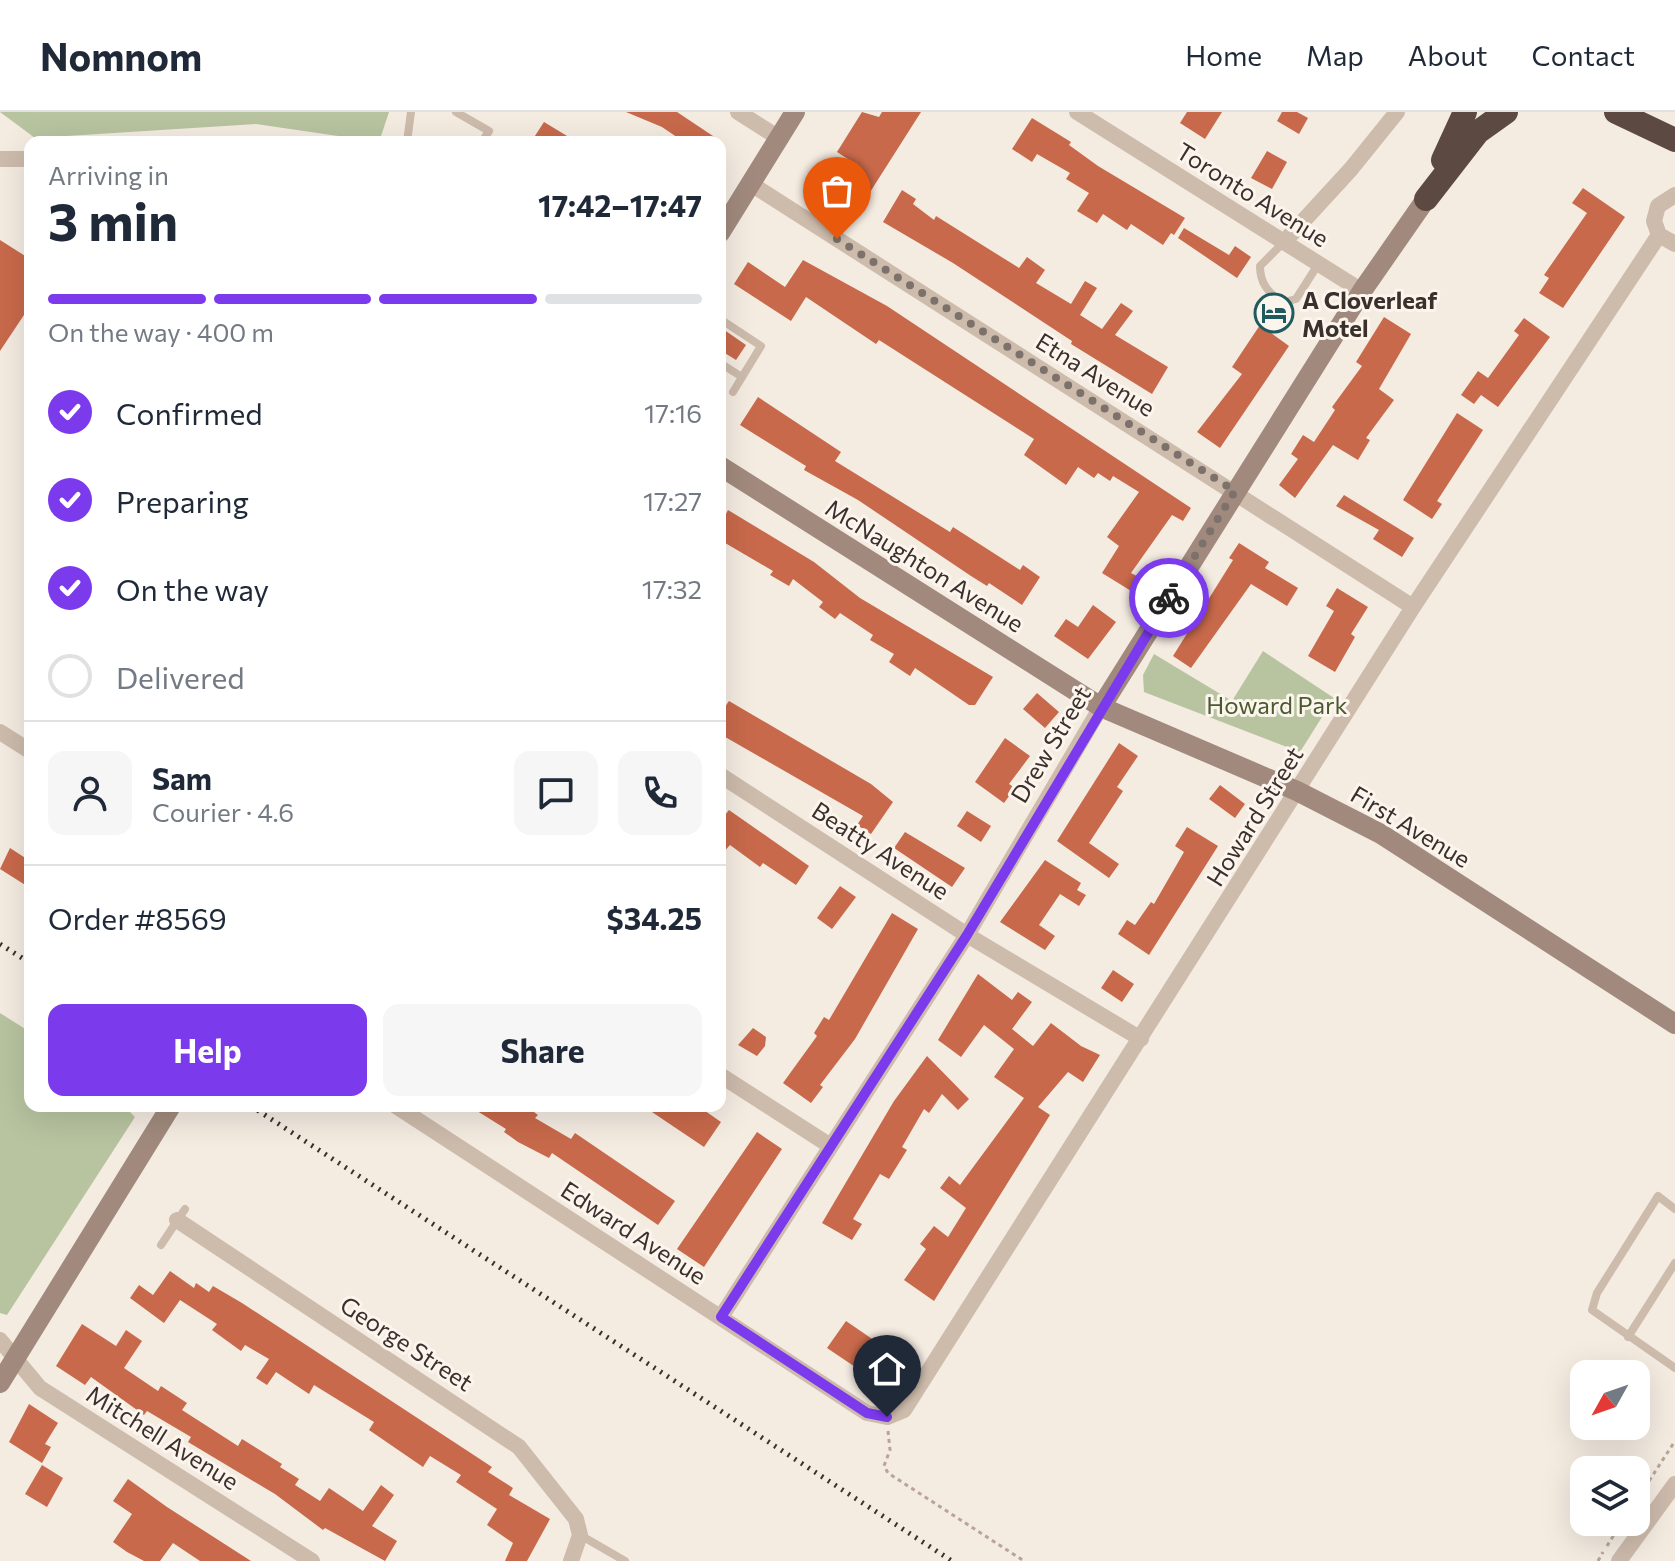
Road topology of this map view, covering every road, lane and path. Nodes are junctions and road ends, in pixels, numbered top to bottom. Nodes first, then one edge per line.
1 (411, 112) edge
2 (456, 112) edge
3 (738, 112) edge
4 (795, 112) edge
5 (1077, 112) edge
6 (1397, 112) edge
7 (1465, 112) edge
8 (1506, 112) edge
9 (1616, 112) edge
10 (408, 136) edge
11 (486, 136) edge
12 (779, 138) junction
13 (1675, 140) edge
14 (0, 159) edge
15 (24, 159) edge
16 (751, 184) junction
17 (1675, 195) edge
18 (1426, 199) junction
19 (726, 224) edge
20 (1659, 235) junction
21 (1284, 242) junction
22 (1675, 244) edge
23 (1319, 263) junction
24 (1362, 291) junction
25 (726, 323) edge
26 (726, 367) edge
27 (742, 377) junction
28 (733, 392) dead end
29 (726, 470) edge
30 (1235, 491) junction
31 (1413, 607) junction
32 (1101, 707) junction
33 (0, 732) edge
34 (24, 747) edge
35 (726, 779) edge
36 (1297, 791) junction
37 (967, 935) junction
38 (1675, 1024) edge
39 (1141, 1039) junction
40 (726, 1079) edge
41 (167, 1112) edge
42 (405, 1112) edge
43 (829, 1145) junction
44 (1675, 1209) edge
45 (181, 1215) joint
46 (161, 1245) dead end
47 (1675, 1263) edge
48 (721, 1317) junction
49 (1628, 1337) junction
50 (0, 1340) edge
51 (15, 1358) junction
52 (1675, 1368) edge
53 (0, 1383) edge
54 (888, 1422) junction
55 (1675, 1441) edge
56 (1650, 1479) edge
57 (1675, 1484) edge
58 (580, 1535) junction
59 (1613, 1536) edge
60 (312, 1561) edge
61 (571, 1561) edge
62 (625, 1561) edge
63 (1024, 1561) edge
64 (1598, 1561) edge
65 (1619, 1561) edge

1 - 10 lane
2 - 11 lane
3 - 12 street
4 - 12 main road
5 - 21 street, Toronto Avenue
6 - 21 street
7 - 18 highway
8 - 18 highway
9 - 13 highway
12 - 16 main road
14 - 15 street
16 - 19 main road
16 - 30 street, Etna Avenue
17 - 20 street, Howard Street
18 - 24 main road, Drew Street
20 - 22 street
20 - 31 street, Howard Street
21 - 23 street, Toronto Avenue
21 - 23 lane
23 - 24 street, Toronto Avenue
24 - 30 main road, Drew Street
25 - 27 lane
26 - 27 lane
27 - 28 lane
29 - 32 main road, McNaughton Avenue
30 - 31 street, Etna Avenue
30 - 32 main road, Drew Street
31 - 36 street, Howard Street
32 - 36 main road, First Avenue
32 - 37 street, Drew Street
33 - 34 street
35 - 37 street, Beatty Avenue
36 - 38 main road, First Avenue
36 - 39 street, Howard Street
37 - 39 street, Beatty Avenue
37 - 43 street, Drew Street
39 - 54 street, Howard Street
40 - 43 street
41 - 51 main road
42 - 48 street, Edward Avenue
43 - 48 street, Drew Street
44 - 49 lane
45 - 46 lane
45 - 58 street, George Street
47 - 49 lane
48 - 54 street, Edward Avenue
49 - 52 lane
50 - 51 street, Mitchell Avenue
51 - 53 main road
51 - 60 street, Mitchell Avenue
54 - 63 path
55 - 56 path
57 - 65 street
58 - 61 street
58 - 62 lane
59 - 64 path

